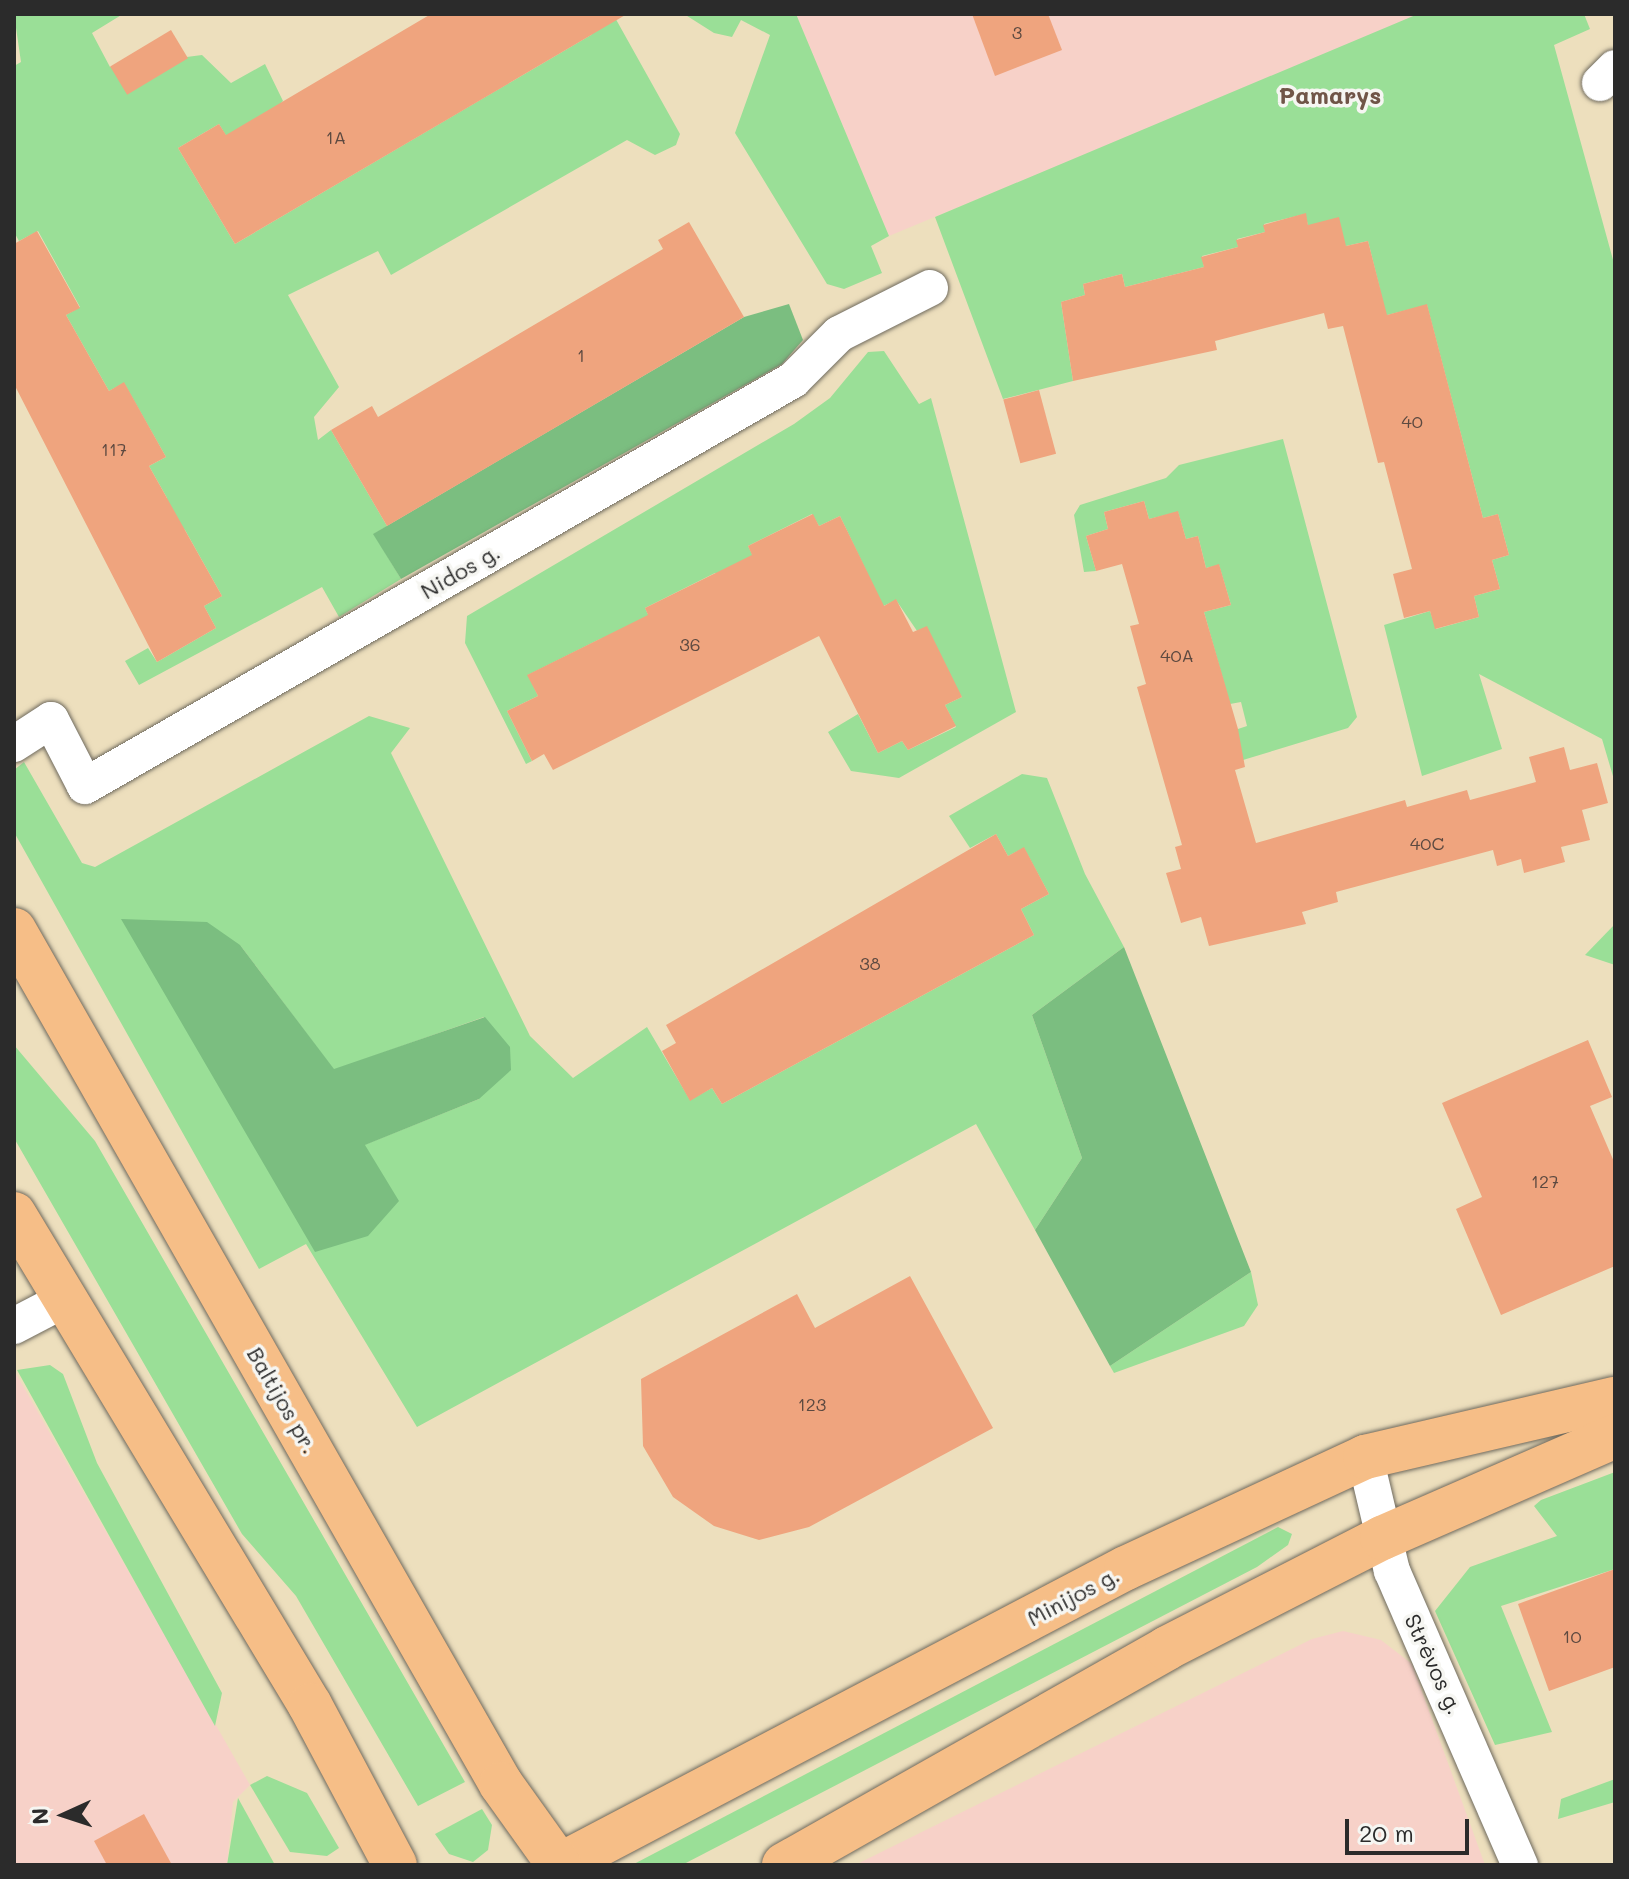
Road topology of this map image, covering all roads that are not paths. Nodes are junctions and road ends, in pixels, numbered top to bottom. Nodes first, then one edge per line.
1 (930, 288) dead end
2 (14, 744) edge
3 (14, 930) edge
4 (14, 1214) edge
5 (64, 1300) junction
6 (14, 1326) edge
7 (1615, 1399) edge
8 (1615, 1436) edge
9 (1365, 1457) junction
10 (1382, 1538) junction
11 (395, 1865) edge
12 (559, 1865) edge
13 (784, 1865) edge
14 (1520, 1865) edge

1 - 2 street, Nidos g.
3 - 12 main road, Baltijos pr.
4 - 5 main road
5 - 6 street
5 - 11 main road
7 - 9 main road, Minijos g.
8 - 10 main road
9 - 10 street, Strėvos g.
9 - 12 main road, Minijos g.
10 - 13 main road
10 - 14 street, Strėvos g.

